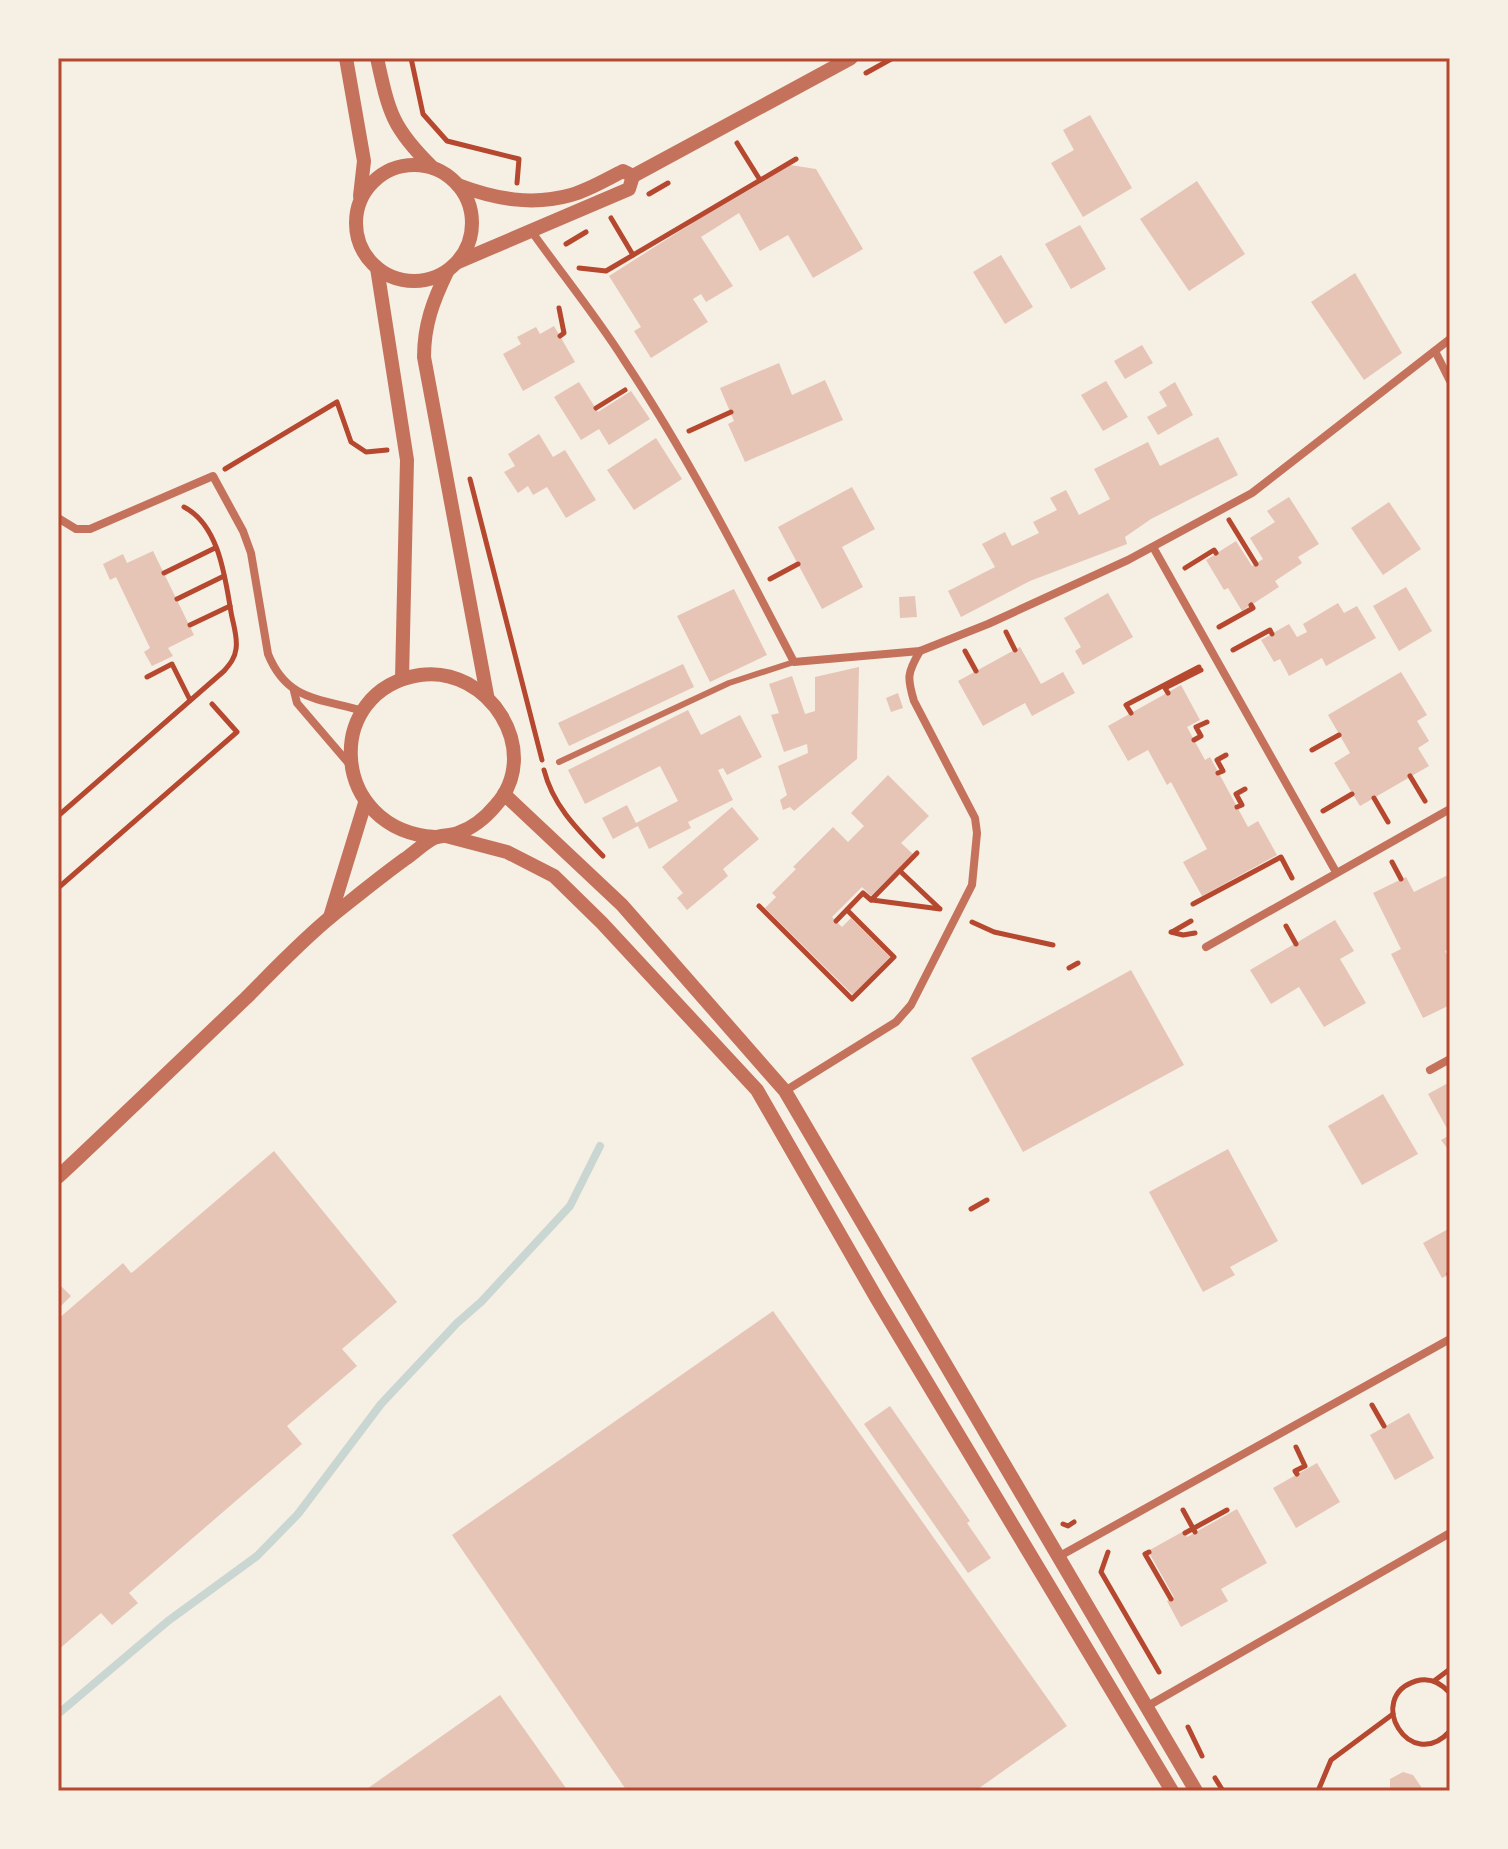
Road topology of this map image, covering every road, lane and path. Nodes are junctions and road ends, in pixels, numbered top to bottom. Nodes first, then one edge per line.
1 (346, 58) edge
2 (377, 58) edge
3 (411, 58) edge
4 (851, 58) edge
5 (737, 143) dead end
6 (796, 159) dead end
7 (433, 169) junction
8 (633, 176) junction
9 (760, 180) junction
10 (458, 185) junction
11 (516, 192) dead end
12 (360, 202) junction
13 (610, 217) dead end
14 (532, 232) junction
15 (633, 255) junction
16 (452, 267) junction
17 (377, 268) junction
18 (578, 268) dead end
19 (559, 308) dead end
20 (560, 336) dead end
21 (1450, 339) edge
22 (1435, 351) junction
23 (1450, 381) edge
24 (629, 387) dead end
25 (596, 408) dead end
26 (731, 412) dead end
27 (688, 432) dead end
28 (387, 450) dead end
29 (467, 469) dead end
30 (213, 476) junction
31 (179, 505) dead end
32 (58, 518) edge
33 (1228, 519) dead end
34 (1153, 547) junction
35 (215, 548) junction
36 (1216, 553) dead end
37 (798, 564) dead end
38 (1256, 564) dead end
39 (1185, 568) dead end
40 (164, 573) dead end
41 (224, 576) junction
42 (770, 580) dead end
43 (177, 599) dead end
44 (1251, 605) dead end
45 (230, 606) junction
46 (190, 625) dead end
47 (1219, 627) dead end
48 (1006, 631) dead end
49 (1272, 634) dead end
50 (965, 650) dead end
51 (1015, 650) dead end
52 (1233, 650) dead end
53 (920, 651) junction
54 (794, 662) junction
55 (976, 671) dead end
56 (147, 677) dead end
57 (402, 679) junction
58 (294, 691) junction
59 (1168, 693) dead end
60 (487, 695) junction
61 (190, 700) junction
62 (212, 704) dead end
63 (363, 711) junction
64 (1131, 713) dead end
65 (1207, 722) dead end
66 (1339, 735) dead end
67 (1194, 740) dead end
68 (1312, 750) dead end
69 (1226, 755) dead end
70 (559, 762) dead end
71 (351, 767) junction
72 (1218, 773) dead end
73 (1410, 776) dead end
74 (1245, 789) dead end
75 (504, 794) junction
76 (1352, 794) dead end
77 (1374, 798) dead end
78 (1425, 801) dead end
79 (365, 803) junction
80 (1237, 807) dead end
81 (1450, 809) edge
82 (1323, 811) dead end
83 (58, 816) edge
84 (1388, 822) dead end
85 (441, 837) junction
86 (917, 853) dead end
87 (605, 857) dead end
88 (1392, 862) dead end
89 (900, 871) junction
90 (1336, 872) junction
91 (1292, 878) dead end
92 (1401, 879) dead end
93 (58, 888) edge
94 (871, 900) junction
95 (1193, 904) dead end
96 (759, 906) dead end
97 (847, 910) junction
98 (329, 918) junction
99 (836, 921) dead end
100 (1191, 921) dead end
101 (972, 922) dead end
102 (1286, 926) dead end
103 (1171, 932) dead end
104 (1296, 944) dead end
105 (1053, 945) dead end
106 (1206, 947) dead end
107 (1078, 963) dead end
108 (1069, 968) dead end
109 (1450, 1059) edge
110 (1430, 1070) dead end
111 (785, 1091) junction
112 (58, 1177) edge
113 (987, 1200) dead end
114 (971, 1209) dead end
115 (1450, 1339) edge
116 (1372, 1405) dead end
117 (1384, 1426) dead end
118 (1296, 1447) dead end
119 (1297, 1474) dead end
120 (1183, 1510) dead end
121 (1227, 1510) dead end
122 (1194, 1530) junction
123 (1185, 1533) dead end
124 (1450, 1533) edge
125 (1108, 1552) dead end
126 (1149, 1552) dead end
127 (1058, 1557) junction
128 (1171, 1599) dead end
129 (1450, 1669) edge
130 (1159, 1672) dead end
131 (1433, 1681) junction
132 (1450, 1693) edge
133 (1146, 1707) junction
134 (1393, 1714) junction
135 (1188, 1727) dead end
136 (1450, 1731) edge
137 (1444, 1737) junction
138 (1450, 1746) edge
139 (1206, 1764) dead end
140 (1215, 1778) dead end
141 (1172, 1791) edge
142 (1196, 1791) edge
143 (1223, 1791) edge
144 (1318, 1791) edge

1 - 12 street
2 - 7 street
3 - 11 path
4 - 8 street
5 - 9 path
6 - 9 path
7 - 10 street
7 - 12 street
8 - 10 street
8 - 14 street
9 - 15 path
10 - 16 street
12 - 17 street
13 - 15 path
14 - 16 street
14 - 54 street
15 - 18 path
16 - 17 street
16 - 60 street
17 - 57 street
19 - 20 path
21 - 22 street
22 - 23 street
22 - 34 street
24 - 25 path
26 - 27 path
28 - 30 path
29 - 87 path
30 - 32 street
30 - 58 street
31 - 35 path
33 - 38 path
34 - 53 street
34 - 90 street
35 - 40 path
35 - 41 path
36 - 39 path
37 - 42 path
41 - 43 path
41 - 45 path
44 - 47 path
45 - 46 path
45 - 61 path
48 - 51 path
49 - 52 path
50 - 55 path
53 - 54 street
53 - 111 street
54 - 70 lane
56 - 61 path
57 - 60 street
57 - 63 street
58 - 63 street
58 - 71 street
59 - 64 path
60 - 75 street
61 - 83 path
62 - 93 path
63 - 71 street
65 - 67 path
66 - 68 path
69 - 72 path
71 - 79 street
73 - 78 path
74 - 80 path
75 - 85 street
75 - 111 street
76 - 82 path
77 - 84 path
79 - 85 street
79 - 98 street
81 - 90 street
85 - 98 street
85 - 141 street
86 - 89 path
88 - 92 path
89 - 94 path
89 - 94 path
90 - 106 street
91 - 95 path
94 - 97 path
96 - 97 path
97 - 99 path
98 - 112 street
100 - 103 path
101 - 105 path
102 - 104 path
107 - 108 path
109 - 110 street
111 - 127 street
113 - 114 path
115 - 127 street
116 - 117 path
118 - 119 path
120 - 122 path
121 - 122 path
122 - 123 path
124 - 133 street
125 - 130 path
126 - 128 path
127 - 133 street
129 - 131 path
131 - 132 path
131 - 134 path
133 - 142 street
134 - 137 path
134 - 144 path
135 - 139 path
136 - 137 path
137 - 138 path
140 - 143 path

